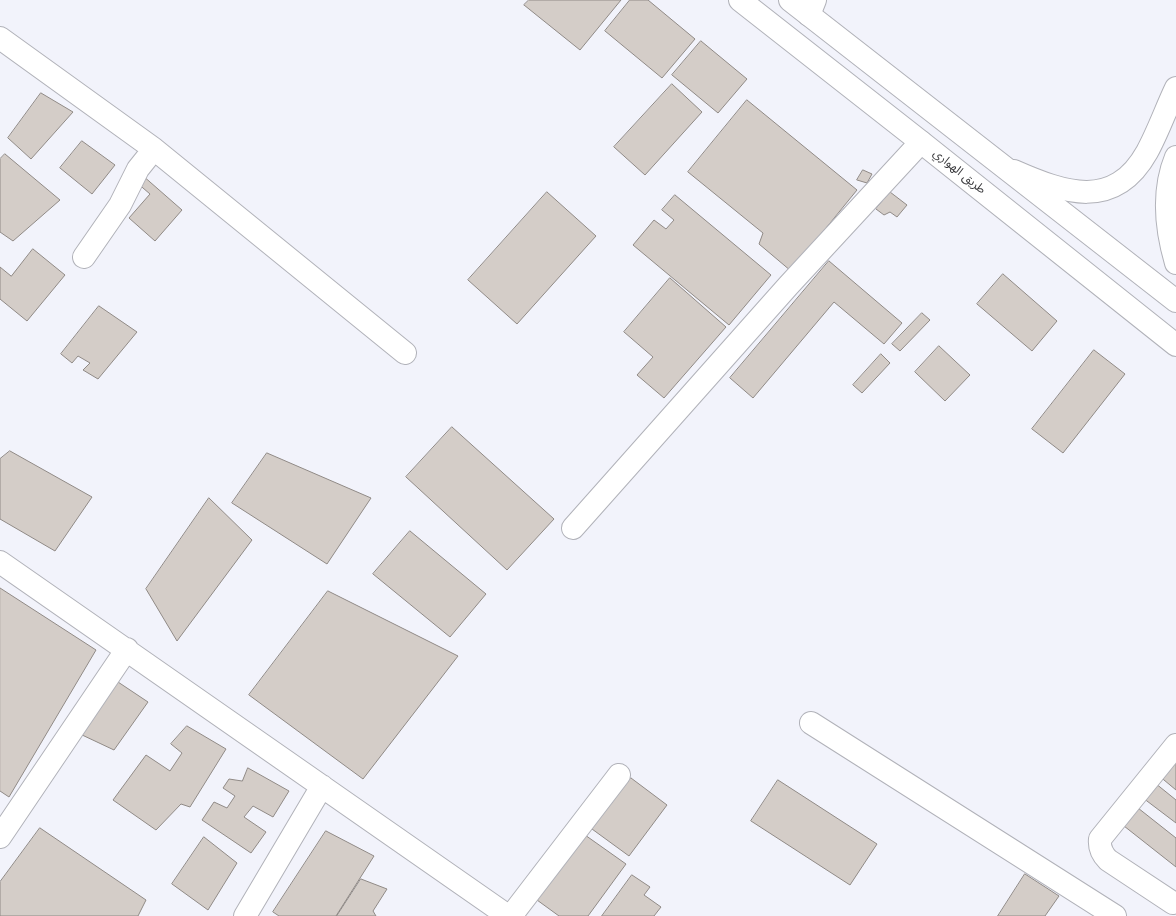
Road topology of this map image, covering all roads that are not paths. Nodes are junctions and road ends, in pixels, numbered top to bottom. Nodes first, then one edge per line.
1 (740, 0) edge
2 (790, 0) edge
3 (812, 8) edge
4 (0, 38) edge
5 (1176, 88) edge
6 (921, 142) junction
7 (154, 149) junction
8 (1176, 157) edge
9 (1000, 165) junction
10 (84, 257) dead end
11 (1176, 264) edge
12 (1176, 301) edge
13 (1176, 345) edge
14 (405, 353) dead end
15 (573, 528) dead end
16 (0, 562) edge
17 (126, 649) junction
18 (811, 723) dead end
19 (1176, 746) edge
20 (619, 774) dead end
21 (322, 786) junction
22 (3, 828) edge
23 (1172, 903) dead end
24 (500, 914) edge
25 (245, 916) edge
26 (1115, 916) edge

1 - 6 main road, طريق الهواري
2 - 3 main road
3 - 9 main road
4 - 7 main road
5 - 9 main road
6 - 13 main road, طريق الهواري
6 - 15 main road
7 - 10 main road
7 - 14 main road
8 - 11 main road
9 - 12 main road
16 - 17 main road
17 - 21 main road
17 - 22 main road
18 - 26 main road
19 - 23 main road
20 - 24 main road
21 - 24 main road
21 - 25 main road

